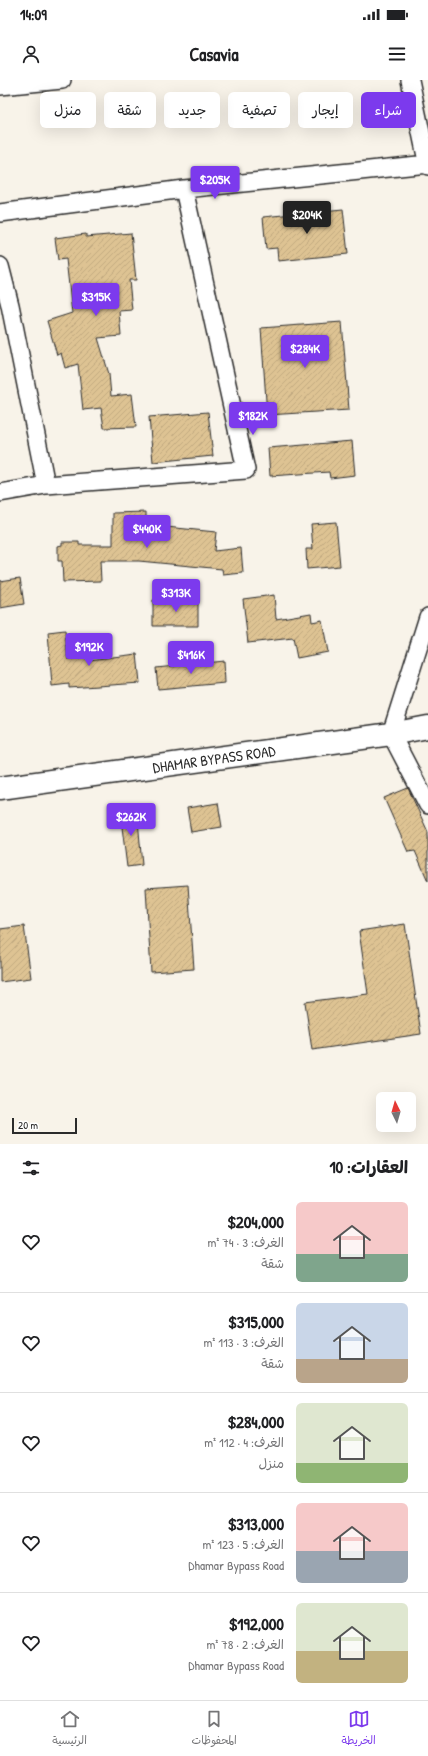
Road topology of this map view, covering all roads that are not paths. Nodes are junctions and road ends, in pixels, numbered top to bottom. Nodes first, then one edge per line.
1 (62, 80) edge
2 (410, 80) edge
3 (0, 86) edge
4 (428, 165) edge
5 (184, 188) junction
6 (0, 213) edge
7 (0, 266) edge
8 (5, 304) edge
9 (46, 485) junction
10 (0, 493) edge
11 (428, 617) edge
12 (428, 727) edge
13 (391, 734) junction
14 (0, 788) edge
15 (428, 805) edge

1 - 3 street
2 - 4 street
4 - 5 street
5 - 6 street
5 - 9 street
7 - 8 street
8 - 9 street
9 - 10 street
11 - 13 street
12 - 13 main road, DHAMAR BYPASS ROAD
13 - 14 main road, DHAMAR BYPASS ROAD
13 - 15 street

